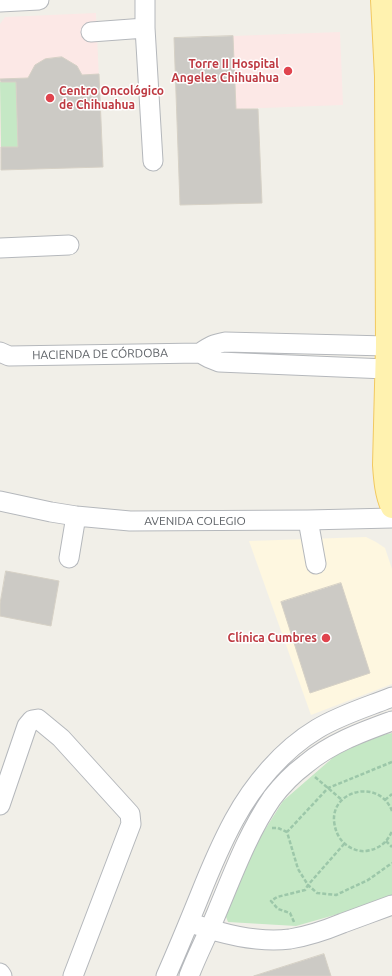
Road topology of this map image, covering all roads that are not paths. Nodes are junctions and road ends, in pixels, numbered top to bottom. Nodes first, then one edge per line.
1 (39, 0) edge
2 (145, 0) edge
3 (382, 0) edge
4 (0, 2) edge
5 (145, 28) junction
6 (91, 32) dead end
7 (389, 76) edge
8 (153, 161) dead end
9 (69, 245) dead end
10 (0, 248) edge
11 (387, 346) junction
12 (0, 352) edge
13 (200, 353) junction
14 (386, 369) junction
15 (0, 501) edge
16 (392, 507) edge
17 (76, 516) junction
18 (392, 518) edge
19 (308, 520) junction
20 (69, 558) dead end
21 (316, 564) dead end
22 (392, 697) edge
23 (392, 721) edge
24 (0, 804) edge
25 (392, 905) edge
26 (189, 923) junction
27 (209, 930) junction
28 (176, 953) junction
29 (0, 973) edge
30 (193, 974) edge
31 (2, 976) edge
32 (73, 976) edge
33 (166, 976) edge

1 - 4 street
2 - 5 street
3 - 7 main road
5 - 6 street
5 - 8 street
7 - 11 main road
9 - 10 street
11 - 13 street, HACIENDA DE CÓRDOBA
11 - 14 main road
12 - 13 street, HACIENDA DE CÓRDOBA
13 - 14 street, HACIENDA DE CÓRDOBA
14 - 16 main road
15 - 17 street, AVENIDA COLEGIO
17 - 19 street, AVENIDA COLEGIO
17 - 20 street
18 - 19 street, AVENIDA COLEGIO
19 - 21 street
22 - 26 street
23 - 27 street
24 - 32 street
25 - 27 street
26 - 27 street
26 - 28 street
27 - 30 street
28 - 30 street
28 - 33 street
29 - 31 street

